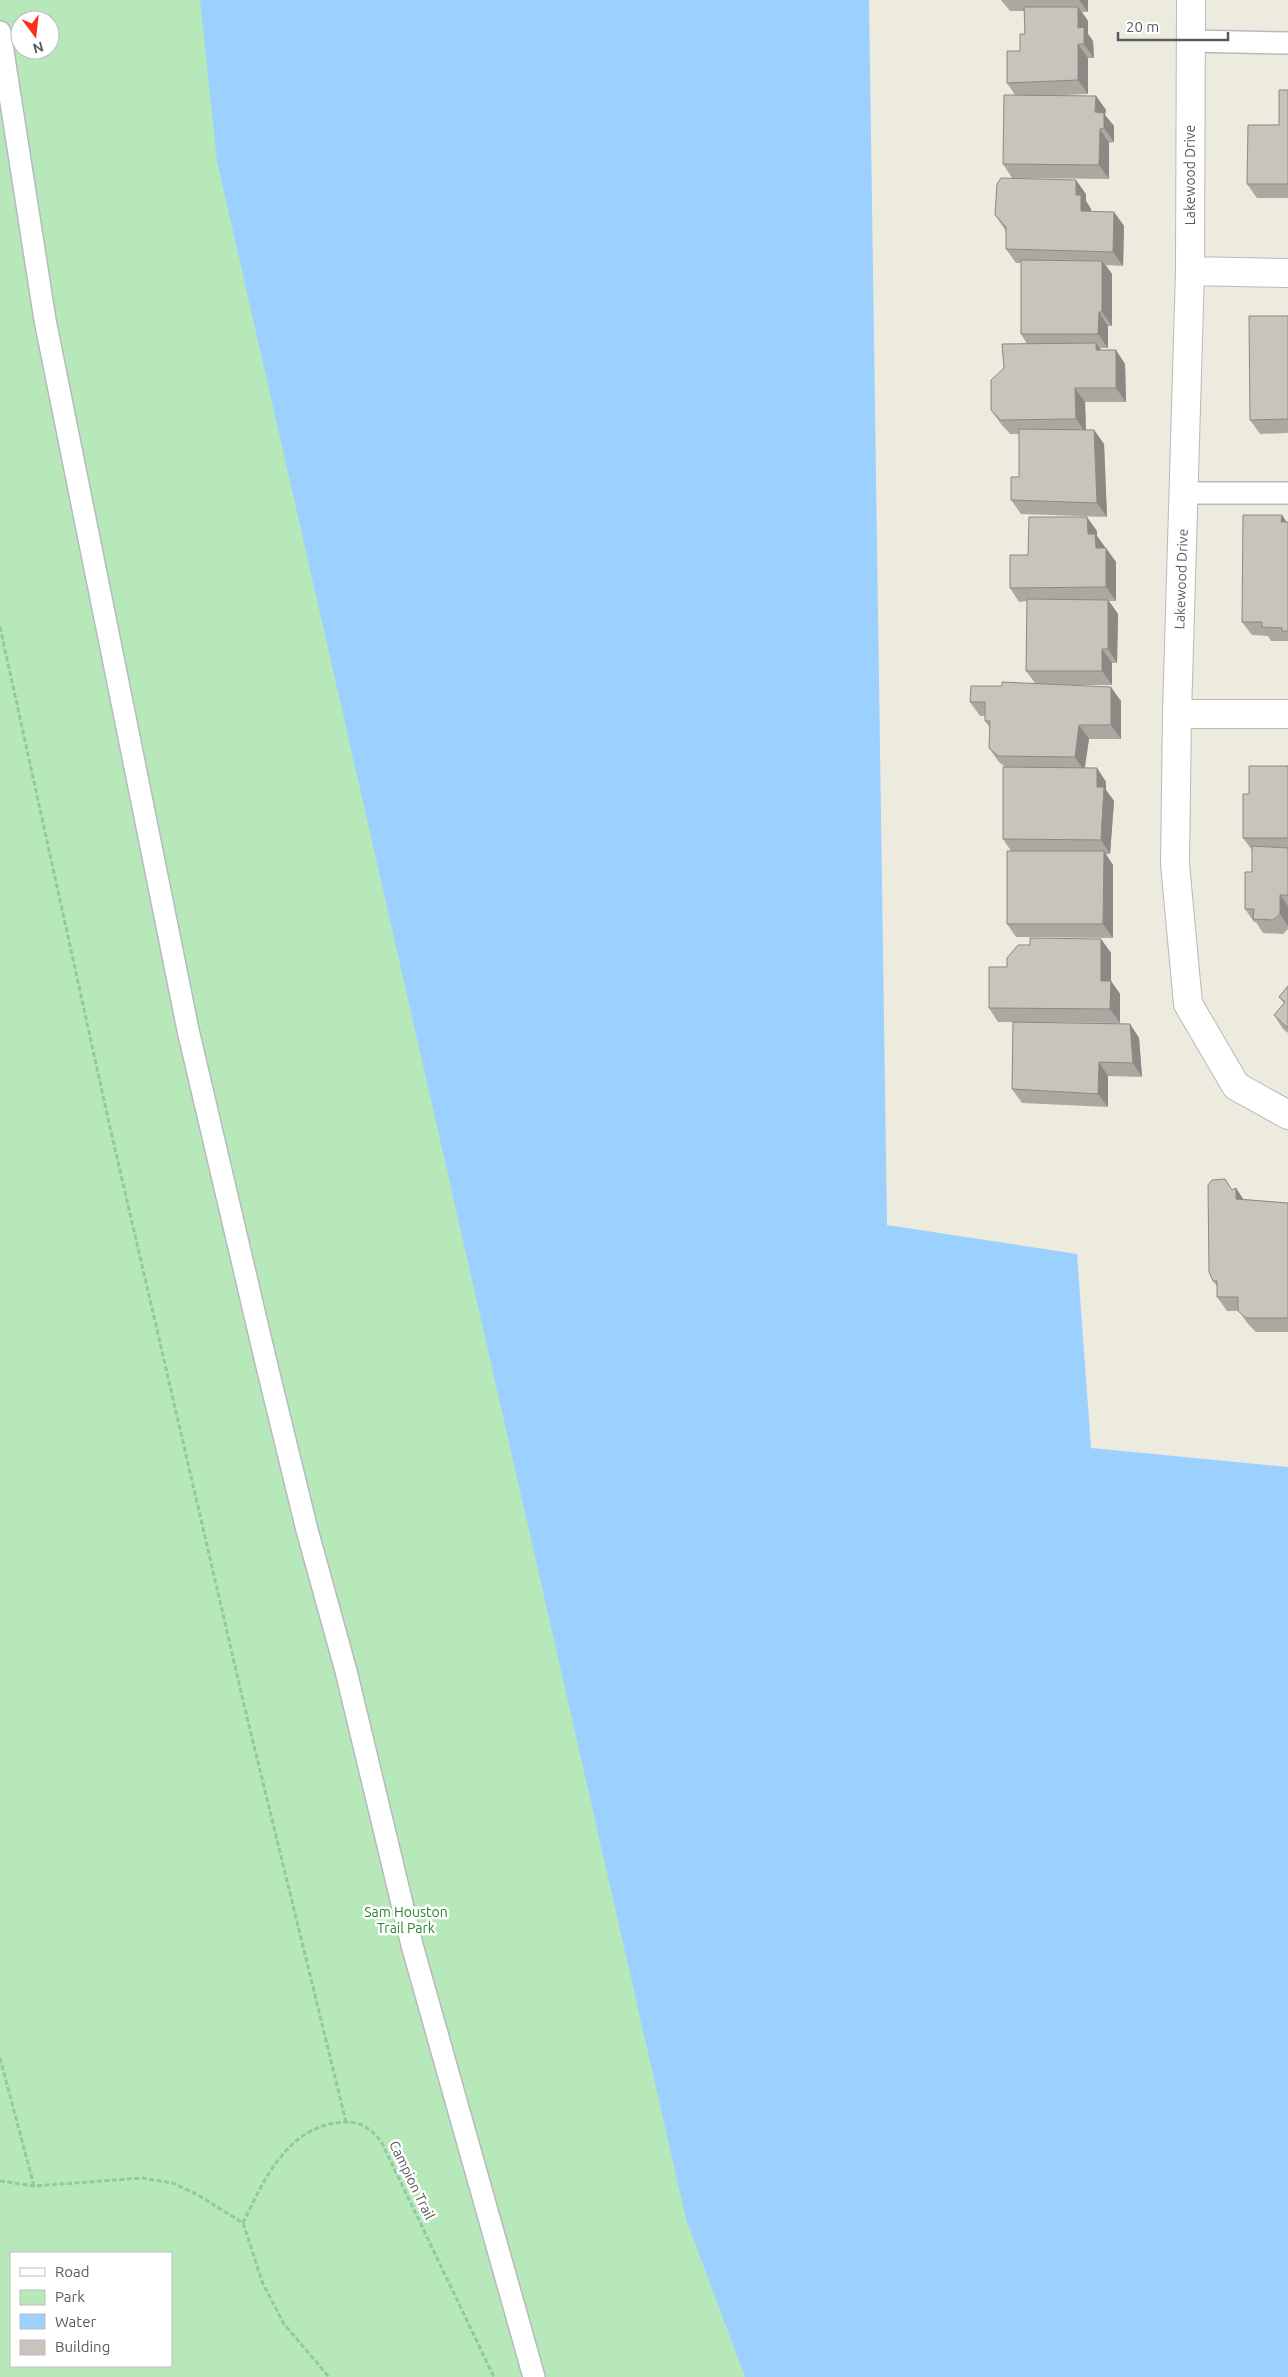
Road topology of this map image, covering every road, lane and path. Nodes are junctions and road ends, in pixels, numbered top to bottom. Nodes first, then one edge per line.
1 (1191, 0) edge
2 (0, 32) edge
3 (1191, 41) junction
4 (1288, 43) edge
5 (1190, 271) junction
6 (1288, 273) edge
7 (1184, 493) junction
8 (1288, 493) edge
9 (0, 627) edge
10 (1177, 714) junction
11 (1288, 714) edge
12 (1288, 1115) edge
13 (0, 2058) edge
14 (346, 2122) junction
15 (0, 2181) edge
16 (34, 2186) junction
17 (242, 2223) junction
18 (329, 2377) edge
19 (494, 2377) edge
20 (534, 2377) edge

1 - 3 street, Lakewood Drive
2 - 20 lane
3 - 4 lane
3 - 5 street, Lakewood Drive
5 - 6 street
5 - 7 street, Lakewood Drive
7 - 8 lane
7 - 10 street, Lakewood Drive
9 - 14 path
10 - 11 street
10 - 12 street, Lakewood Drive
13 - 16 path
14 - 17 path, Campion Trail
14 - 19 path, Campion Trail
15 - 16 path
16 - 17 path
17 - 18 path

